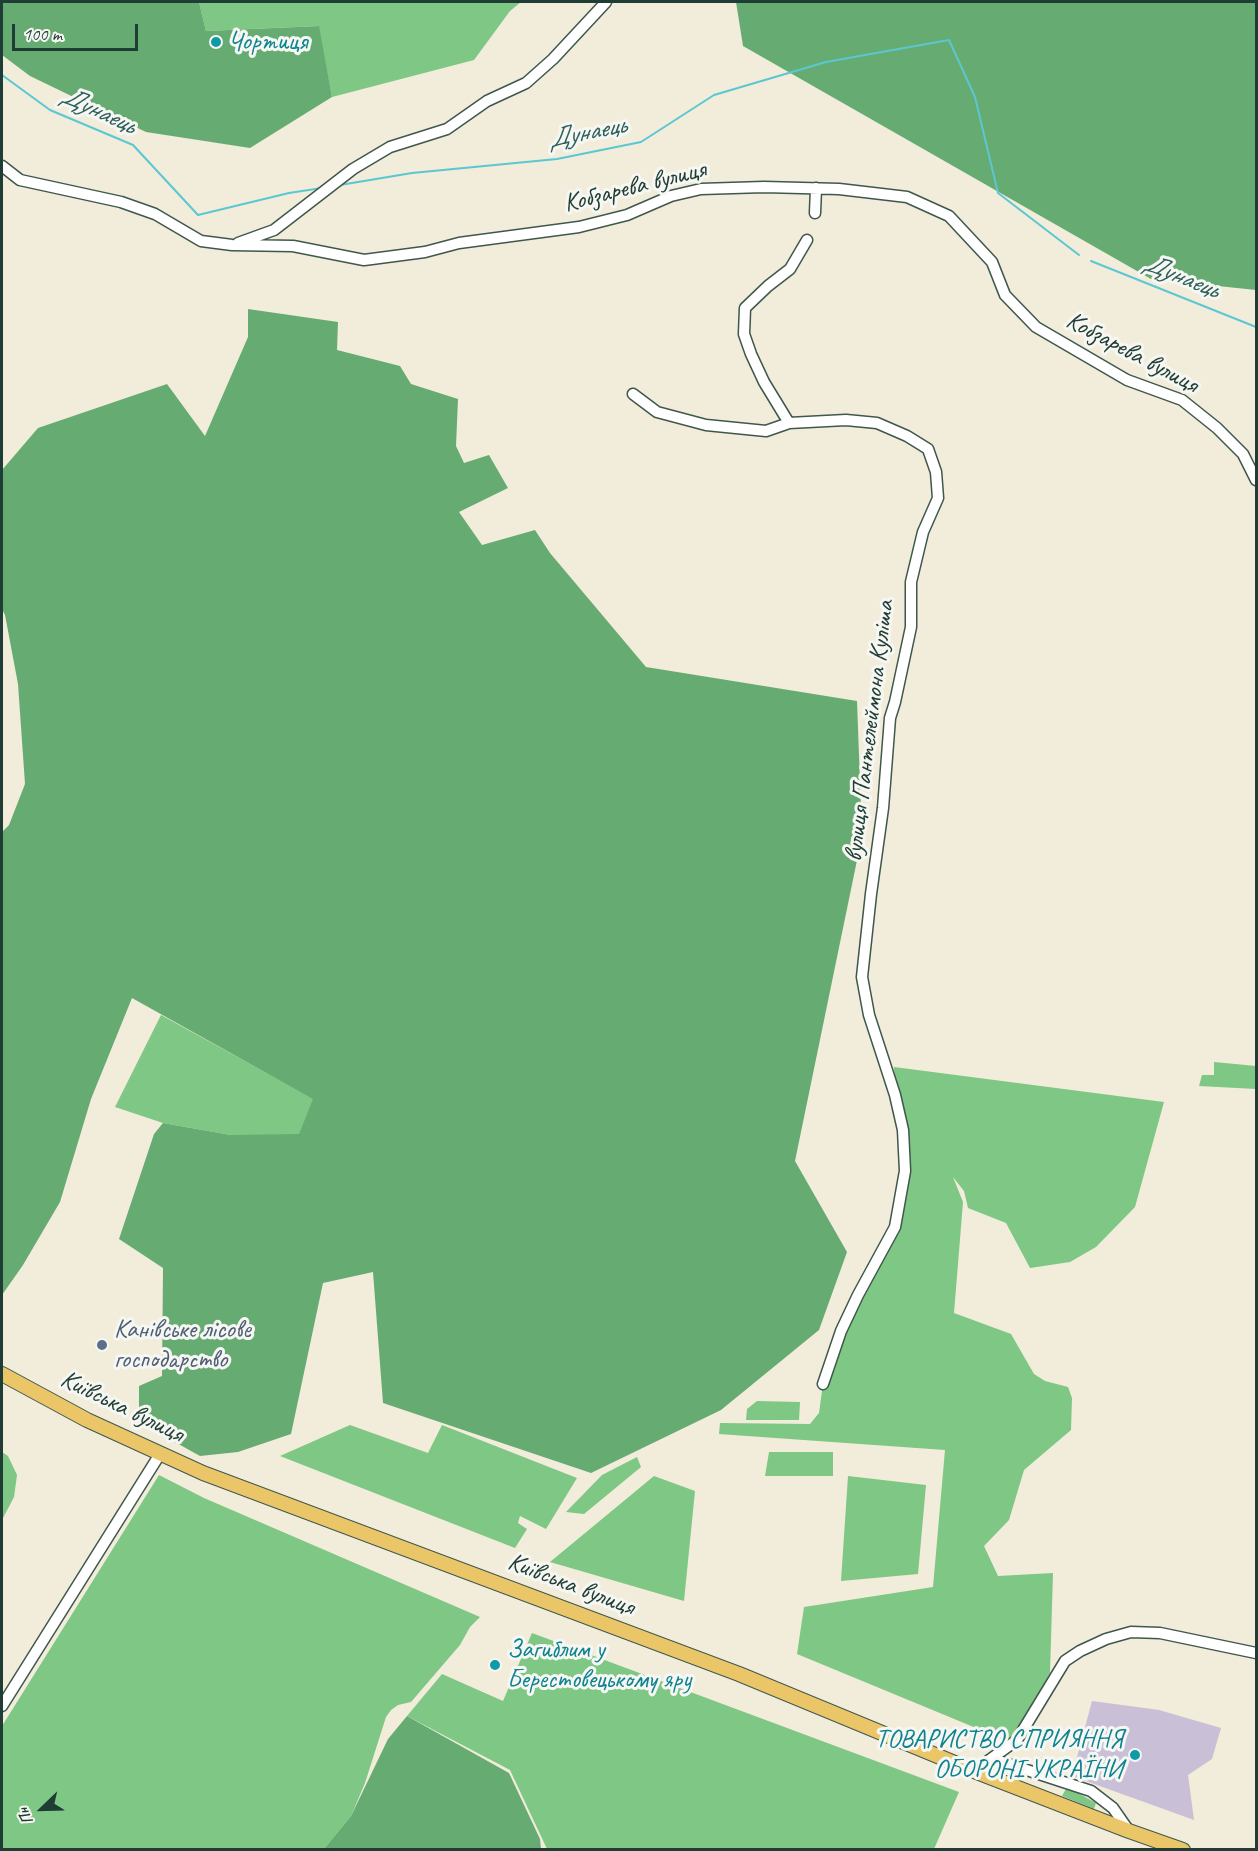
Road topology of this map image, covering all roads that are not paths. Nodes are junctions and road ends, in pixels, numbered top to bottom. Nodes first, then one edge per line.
1 (606, 2) edge
2 (2, 166) edge
3 (816, 188) junction
4 (815, 213) dead end
5 (807, 240) dead end
6 (232, 245) junction
7 (633, 394) dead end
8 (789, 423) junction
9 (1257, 480) edge
10 (2, 1374) edge
11 (823, 1384) dead end
12 (160, 1454) junction
13 (1257, 1653) edge
14 (2, 1706) edge
15 (993, 1759) junction
16 (974, 1772) junction
17 (1129, 1831) junction
18 (1183, 1850) edge

1 - 6 street
2 - 6 street, Кобзарева вулиця
3 - 4 street
3 - 6 street, Кобзарева вулиця
3 - 9 street, Кобзарева вулиця
5 - 8 street
7 - 8 street, вулиця Пантелеймона Куліша
8 - 11 street, вулиця Пантелеймона Куліша
10 - 12 main road, Київська вулиця
12 - 14 street
12 - 16 main road, Київська вулиця
13 - 15 street
15 - 16 street
15 - 17 street
16 - 17 main road, Київська вулиця
17 - 18 main road, Київська вулиця

